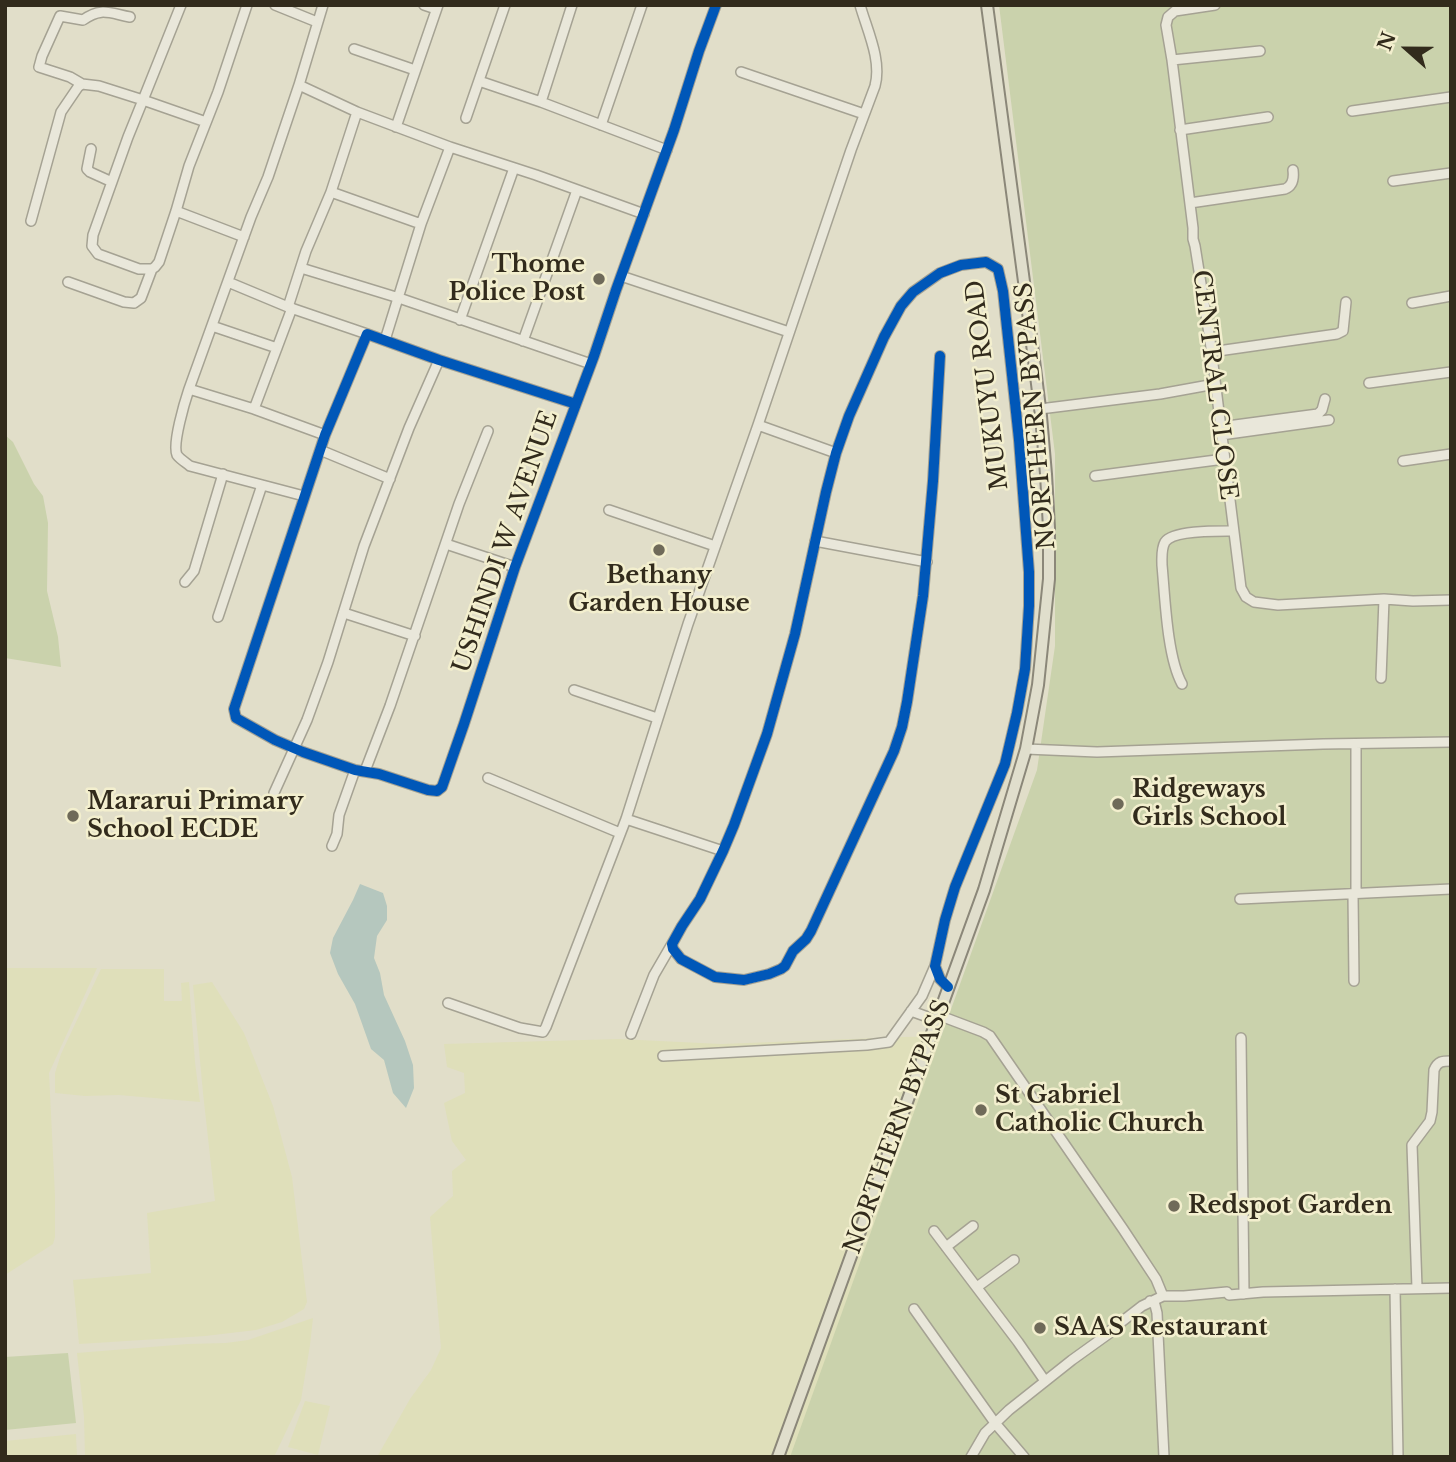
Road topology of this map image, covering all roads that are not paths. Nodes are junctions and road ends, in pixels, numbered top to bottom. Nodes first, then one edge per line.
1 (181, 5) edge
2 (247, 5) edge
3 (275, 5) edge
4 (323, 5) edge
5 (424, 5) edge
6 (505, 5) edge
7 (572, 5) edge
8 (642, 5) edge
9 (716, 5) edge
10 (860, 5) edge
11 (987, 5) edge
12 (1215, 5) edge
13 (437, 7) edge
14 (130, 17) dead end
15 (317, 22) junction
16 (354, 49) dead end
17 (1260, 51) dead end
18 (1172, 60) junction
19 (415, 70) junction
20 (741, 72) dead end
21 (478, 81) junction
22 (82, 84) junction
23 (299, 85) junction
24 (1451, 97) edge
25 (143, 100) junction
26 (541, 102) junction
27 (1352, 111) dead end
28 (357, 112) junction
29 (864, 114) junction
30 (1268, 117) dead end
31 (466, 118) dead end
32 (206, 122) junction
33 (601, 125) junction
34 (396, 127) junction
35 (1180, 130) junction
36 (450, 147) junction
37 (91, 149) dead end
38 (667, 149) junction
39 (514, 168) junction
40 (1293, 170) dead end
41 (1451, 173) edge
42 (112, 181) junction
43 (1393, 181) dead end
44 (577, 190) junction
45 (331, 192) junction
46 (1190, 203) junction
47 (177, 211) junction
48 (644, 214) junction
49 (31, 221) dead end
50 (421, 224) junction
51 (244, 237) junction
52 (301, 268) junction
53 (152, 269) junction
54 (621, 276) junction
55 (68, 282) dead end
56 (228, 282) junction
57 (1451, 296) edge
58 (398, 299) junction
59 (1346, 302) dead end
60 (1412, 303) dead end
61 (290, 307) junction
62 (460, 320) junction
63 (212, 326) junction
64 (789, 332) junction
65 (367, 334) junction
66 (385, 340) junction
67 (523, 341) junction
68 (277, 348) junction
69 (1211, 352) junction
70 (940, 356) dead end
71 (439, 360) junction
72 (591, 364) junction
73 (1451, 372) edge
74 (1369, 383) dead end
75 (1214, 384) junction
76 (190, 389) junction
77 (1325, 399) dead end
78 (576, 404) junction
79 (254, 409) junction
80 (1040, 410) junction
81 (1329, 420) dead end
82 (758, 425) junction
83 (488, 431) dead end
84 (1221, 431) junction
85 (325, 435) junction
86 (1042, 438) junction
87 (1019, 440) junction
88 (320, 450) junction
89 (836, 453) junction
90 (1451, 454) edge
91 (1224, 459) junction
92 (1403, 461) dead end
93 (223, 474) junction
94 (1095, 476) dead end
95 (390, 479) junction
96 (262, 485) junction
97 (304, 496) junction
98 (609, 510) dead end
99 (1233, 531) junction
100 (815, 541) junction
101 (446, 544) junction
102 (715, 546) junction
103 (927, 562) junction
104 (515, 567) junction
105 (185, 582) dead end
106 (1384, 599) junction
107 (1451, 600) edge
108 (1047, 605) junction
109 (1029, 606) junction
110 (344, 614) junction
111 (218, 617) dead end
112 (415, 636) junction
113 (1381, 678) dead end
114 (1182, 684) dead end
115 (574, 690) dead end
116 (657, 718) junction
117 (1451, 742) edge
118 (1356, 744) junction
119 (293, 748) junction
120 (1026, 749) junction
121 (1005, 764) junction
122 (1020, 767) junction
123 (360, 770) junction
124 (488, 778) dead end
125 (274, 793) dead end
126 (626, 819) junction
127 (620, 833) junction
128 (332, 846) dead end
129 (723, 851) junction
130 (1451, 889) edge
131 (1354, 894) junction
132 (1240, 899) dead end
133 (672, 944) junction
134 (934, 966) junction
135 (1354, 981) dead end
136 (948, 987) junction
137 (448, 1003) dead end
138 (911, 1011) junction
139 (937, 1018) junction
140 (631, 1034) dead end
141 (1241, 1038) dead end
142 (663, 1056) dead end
143 (1451, 1061) edge
144 (973, 1226) dead end
145 (934, 1231) dead end
146 (946, 1247) junction
147 (1014, 1259) dead end
148 (976, 1287) junction
149 (1417, 1288) junction
150 (1451, 1288) edge
151 (1395, 1289) junction
152 (1244, 1294) junction
153 (1163, 1296) junction
154 (1150, 1301) junction
155 (914, 1309) dead end
156 (1045, 1381) junction
157 (995, 1423) junction
158 (778, 1457) edge
159 (971, 1457) edge
160 (1024, 1457) edge
161 (1164, 1457) edge
162 (1398, 1457) edge

1 - 25 street
2 - 32 street
3 - 15 street
4 - 15 street
5 - 13 street
6 - 21 street
7 - 26 street
8 - 33 street
9 - 38 street, USHINDI W AVENUE
10 - 29 street
11 - 80 main road, NORTHERN BYPASS
12 - 18 street, CENTRAL CLOSE
13 - 19 street
14 - 22 street
15 - 23 street
16 - 19 street
17 - 18 street
18 - 35 street, CENTRAL CLOSE
19 - 34 street
20 - 29 street
21 - 26 street
21 - 31 street
22 - 25 street
22 - 49 street
23 - 28 street
23 - 51 street
24 - 27 street
25 - 32 street
25 - 42 street
26 - 33 street
28 - 34 street
28 - 45 street
29 - 64 street
30 - 35 street
32 - 47 street
33 - 38 street
34 - 36 street
35 - 46 street, CENTRAL CLOSE
36 - 39 street
36 - 50 street
37 - 42 street
38 - 48 street, USHINDI W AVENUE
39 - 44 street
39 - 62 street
40 - 46 street
41 - 43 street
42 - 53 street
44 - 48 street
44 - 67 street
45 - 50 street
45 - 52 street
46 - 69 street, CENTRAL CLOSE
47 - 51 street
47 - 53 street
48 - 54 street, USHINDI W AVENUE
50 - 58 street
51 - 56 street
52 - 58 street
52 - 61 street
53 - 55 street
54 - 64 street
54 - 72 street, USHINDI W AVENUE
56 - 61 street
56 - 63 street
57 - 60 street
58 - 62 street
58 - 66 street
59 - 69 street
61 - 65 street
61 - 68 street
62 - 67 street
63 - 68 street
63 - 76 street
64 - 82 street
65 - 66 street
65 - 85 street
66 - 71 street
67 - 72 street
68 - 79 street
69 - 75 street, CENTRAL CLOSE
70 - 103 street
71 - 78 street
71 - 95 street
72 - 78 street, USHINDI W AVENUE
73 - 74 street
75 - 80 street
75 - 84 street, CENTRAL CLOSE
76 - 79 street
76 - 93 street
77 - 84 street
78 - 104 street, USHINDI W AVENUE
79 - 85 street
80 - 86 main road, NORTHERN BYPASS
81 - 84 street
82 - 89 street
82 - 102 street
83 - 101 street
84 - 91 street, CENTRAL CLOSE
85 - 88 street
86 - 87 street
86 - 108 main road, NORTHERN BYPASS
87 - 89 street, MUKUYU ROAD
87 - 109 street, MUKUYU ROAD
88 - 95 street
88 - 97 street
89 - 100 street, MUKUYU ROAD
90 - 92 street
91 - 94 street
91 - 99 street, CENTRAL CLOSE
93 - 96 street
93 - 105 street
95 - 110 street
96 - 97 street
96 - 111 street
97 - 119 street, USHINDI W AVENUE
98 - 102 street
99 - 106 street, CENTRAL CLOSE
99 - 114 street
100 - 103 street
100 - 129 street, MUKUYU ROAD
101 - 104 street
101 - 112 street
102 - 116 street
103 - 133 street
104 - 123 street, USHINDI W AVENUE
106 - 107 street, CENTRAL CLOSE
106 - 113 street
108 - 109 street
108 - 120 main road, NORTHERN BYPASS
109 - 121 street, MUKUYU ROAD
110 - 112 street
110 - 119 street
112 - 123 street
115 - 116 street
116 - 126 street
117 - 118 street
118 - 120 street
118 - 131 street
119 - 123 street, USHINDI W AVENUE
119 - 125 street
120 - 122 main road, NORTHERN BYPASS
121 - 122 street
121 - 134 street, MUKUYU ROAD
122 - 136 main road, NORTHERN BYPASS
123 - 128 street
124 - 127 street
126 - 127 street
126 - 129 street
127 - 137 street
129 - 133 street, MUKUYU ROAD
130 - 131 street
131 - 132 street
131 - 135 street
133 - 140 street, MUKUYU ROAD
134 - 136 street
134 - 138 street, MUKUYU ROAD
136 - 139 main road, NORTHERN BYPASS
138 - 139 street
138 - 142 street, MUKUYU ROAD
139 - 153 street
139 - 158 main road, NORTHERN BYPASS
141 - 152 street
143 - 149 street
144 - 146 street
145 - 146 street
146 - 148 street
147 - 148 street
148 - 156 street
149 - 150 street
149 - 151 street
151 - 152 street
151 - 162 street
152 - 153 street
153 - 154 street
154 - 156 street
154 - 161 street
155 - 157 street
156 - 157 street
157 - 159 street
157 - 160 street

